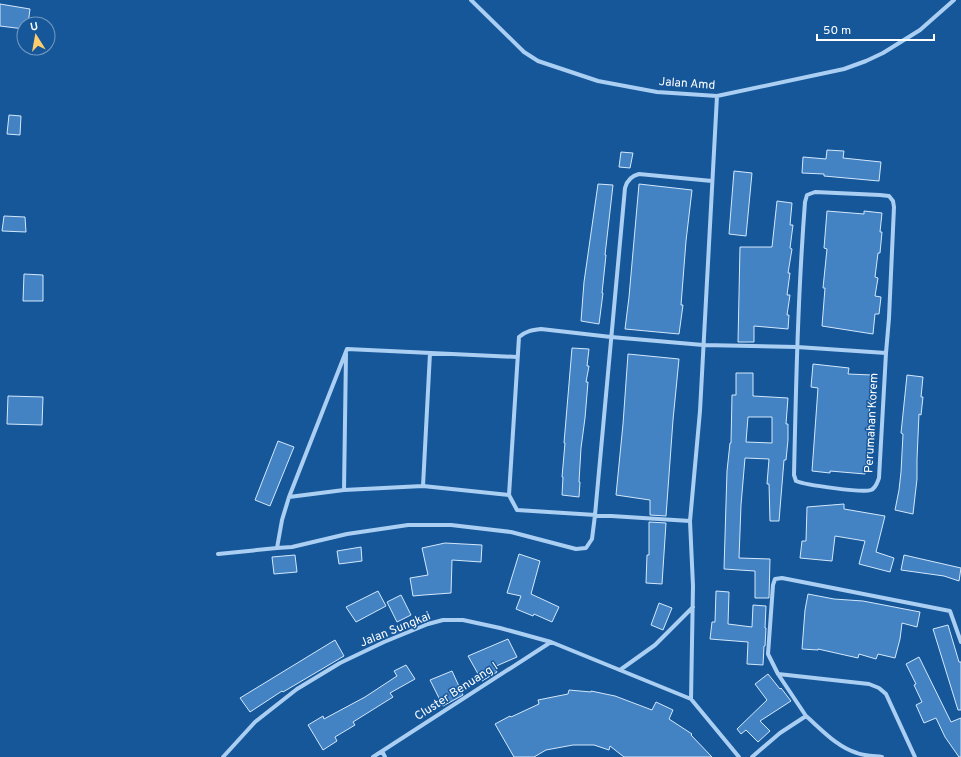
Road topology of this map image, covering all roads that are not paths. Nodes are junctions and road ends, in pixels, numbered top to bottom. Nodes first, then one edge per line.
1 (471, 0) edge
2 (954, 0) edge
3 (717, 96) junction
4 (712, 181) junction
5 (611, 337) junction
6 (703, 345) junction
7 (797, 347) junction
8 (347, 349) junction
9 (430, 353) junction
10 (886, 353) junction
11 (517, 357) junction
12 (423, 486) junction
13 (344, 490) junction
14 (509, 495) junction
15 (289, 496) junction
16 (595, 515) junction
17 (690, 521) junction
18 (276, 548) junction
19 (218, 554) dead end
20 (693, 607) junction
21 (550, 642) junction
22 (961, 642) edge
23 (620, 670) junction
24 (778, 674) junction
25 (692, 699) junction
26 (806, 716) junction
27 (382, 751) junction
28 (223, 757) edge
29 (373, 757) edge
30 (386, 757) edge
31 (739, 757) edge
32 (752, 757) edge
33 (882, 757) edge
34 (915, 757) edge

1 - 3 street, Jalan Amd
2 - 3 street, Jalan Amd
3 - 4 street
4 - 5 street
4 - 6 street
5 - 6 street
5 - 11 street
5 - 16 street
6 - 7 street
6 - 17 street
7 - 10 street
7 - 10 street, Perumahan Korem
7 - 10 street, Perumahan Korem
8 - 9 street
8 - 13 street
8 - 15 street
9 - 11 street
9 - 12 street
11 - 14 street
12 - 13 street
12 - 14 street
13 - 15 street
14 - 16 street
15 - 18 street
16 - 17 street
16 - 18 street
17 - 20 street
18 - 19 street
20 - 23 street
20 - 25 street
21 - 23 street, Jalan Sungkai
21 - 27 street, Cluster Benuang I
21 - 28 street, Jalan Sungkai
22 - 24 street
23 - 25 street, Jalan Sungkai
24 - 26 street
24 - 34 street
25 - 31 street
26 - 32 street
26 - 33 street
27 - 29 street, Cluster Benuang I
27 - 30 street

